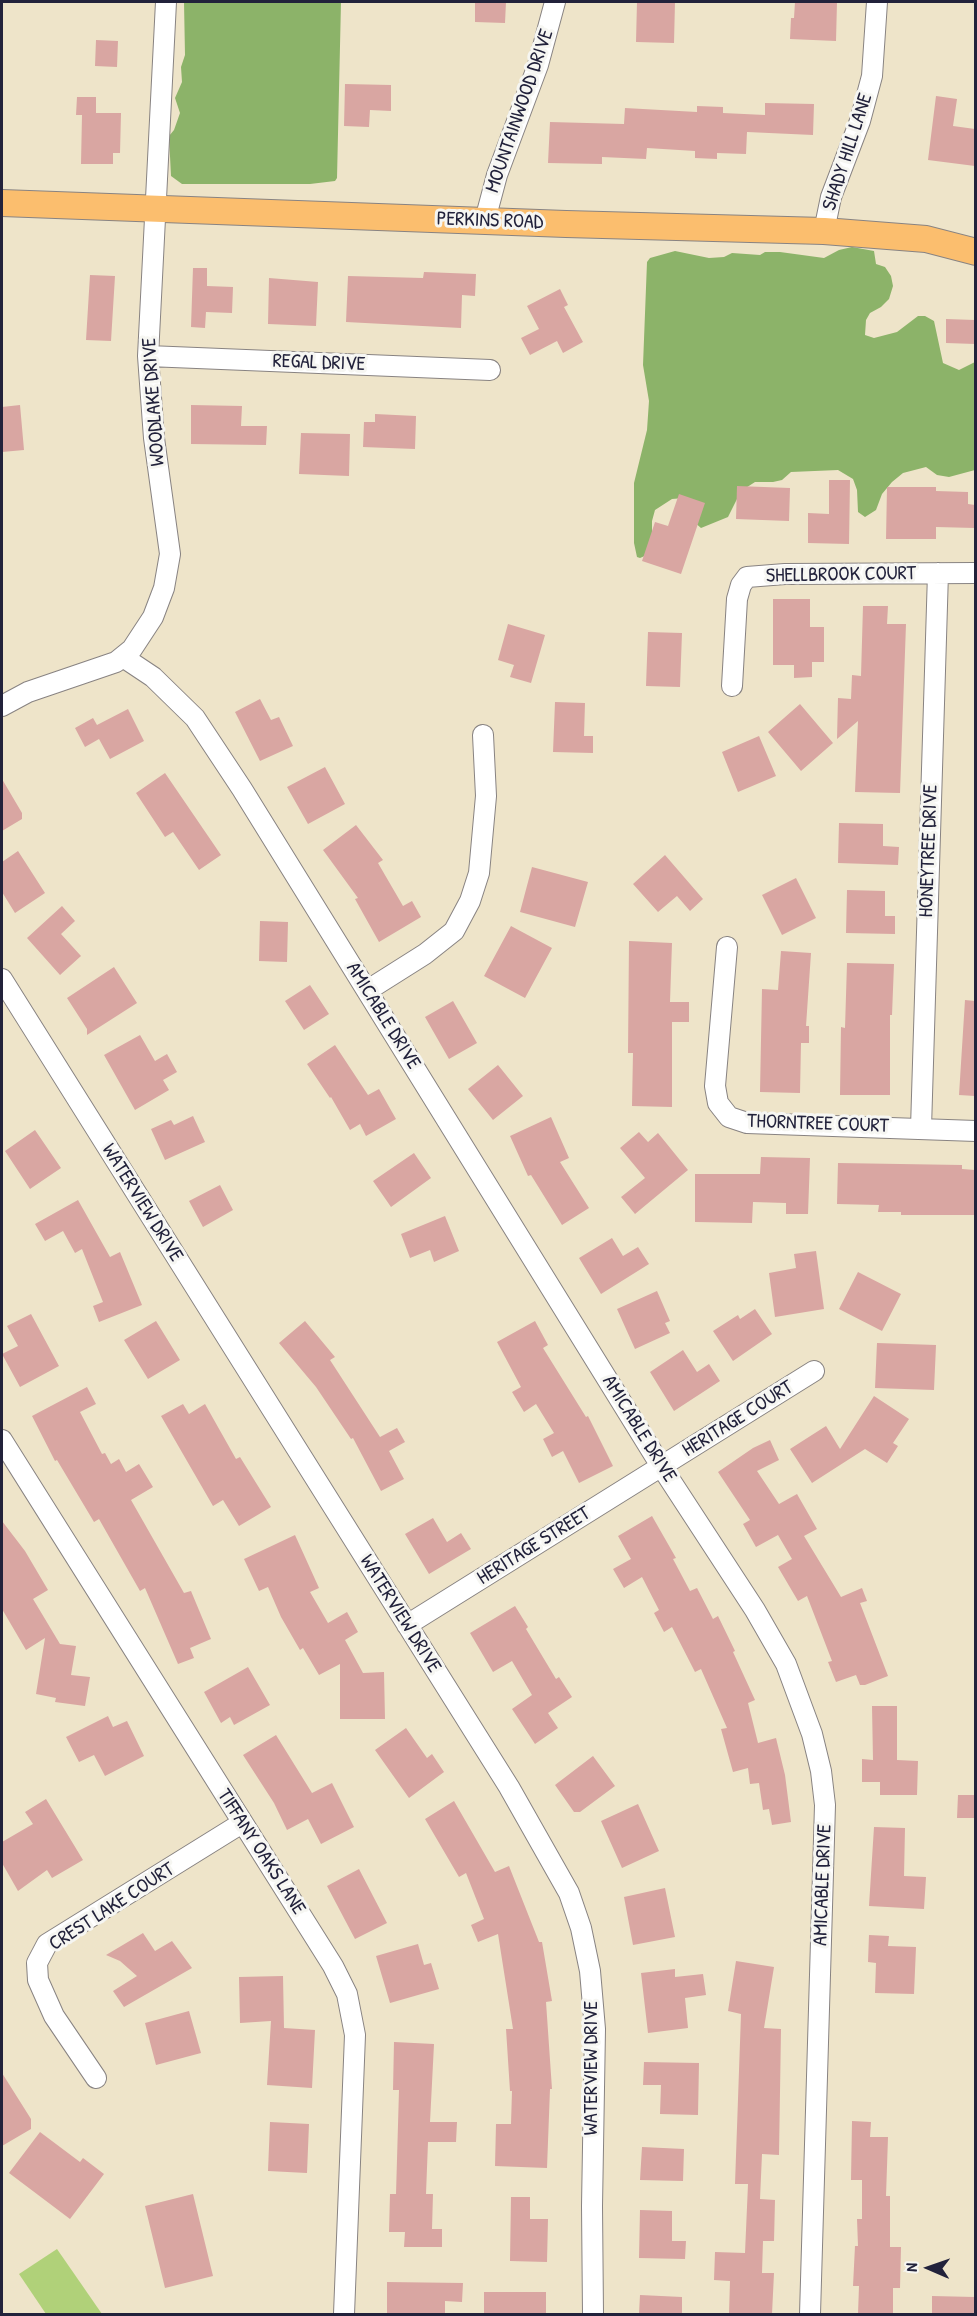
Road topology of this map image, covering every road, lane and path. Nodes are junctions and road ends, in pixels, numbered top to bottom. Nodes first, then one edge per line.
1 (166, 2) edge
2 (555, 2) edge
3 (877, 2) edge
4 (2, 203) edge
5 (156, 209) junction
6 (485, 220) junction
7 (824, 231) junction
8 (975, 252) edge
9 (148, 356) junction
10 (490, 370) dead end
11 (938, 573) junction
12 (975, 573) edge
13 (123, 657) junction
14 (732, 686) dead end
15 (2, 706) edge
16 (483, 735) dead end
17 (727, 947) dead end
18 (2, 979) edge
19 (368, 990) junction
20 (921, 1128) junction
21 (975, 1131) edge
22 (814, 1371) dead end
23 (2, 1440) edge
24 (661, 1466) junction
25 (407, 1625) junction
26 (242, 1823) junction
27 (96, 2078) dead end
28 (344, 2314) edge
29 (592, 2314) edge
30 (810, 2314) edge

1 - 5 street, WOODLAKE DRIVE
2 - 6 street, MOUNTAINWOOD DRIVE
3 - 7 street, SHADY HILL LANE
4 - 5 main road, PERKINS ROAD
5 - 6 main road, PERKINS ROAD
5 - 9 street, WOODLAKE DRIVE
6 - 7 main road, PERKINS ROAD
7 - 8 main road, PERKINS ROAD
9 - 10 street, REGAL DRIVE
9 - 13 street, WOODLAKE DRIVE
11 - 12 street, SHELLBROOK COURT
11 - 14 street, SHELLBROOK COURT
11 - 20 street, HONEYTREE DRIVE
13 - 15 street, WOODLAKE DRIVE
13 - 19 street, AMICABLE DRIVE
16 - 19 street
17 - 20 street, THORNTREE COURT
18 - 25 street, WATERVIEW DRIVE
19 - 24 street, AMICABLE DRIVE
20 - 21 street, THORNTREE COURT
22 - 24 street, HERITAGE COURT
23 - 26 street, TIFFANY OAKS LANE
24 - 25 street, HERITAGE STREET
24 - 30 street, AMICABLE DRIVE
25 - 29 street, WATERVIEW DRIVE
26 - 27 street, CREST LAKE COURT
26 - 28 street, TIFFANY OAKS LANE

